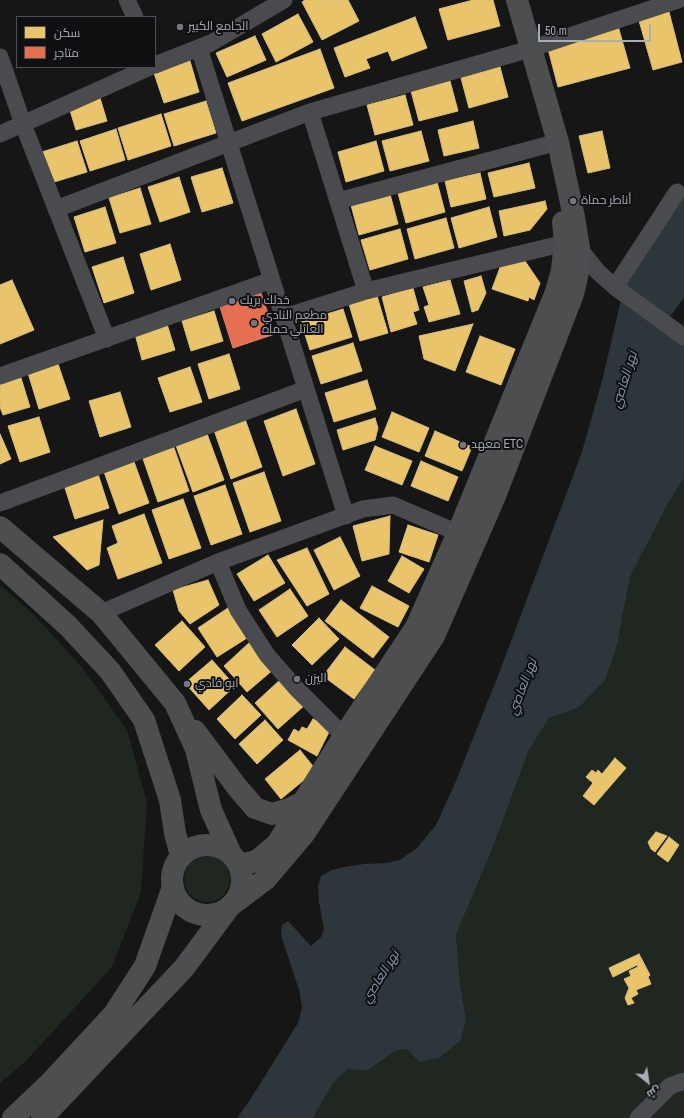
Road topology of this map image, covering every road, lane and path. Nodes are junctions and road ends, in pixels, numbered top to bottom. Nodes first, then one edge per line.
1 (127, 0) edge
2 (284, 0) edge
3 (507, 0) edge
4 (517, 0) edge
5 (678, 0) edge
6 (135, 16) edge
7 (199, 48) junction
8 (526, 50) junction
9 (0, 57) edge
10 (156, 63) edge
11 (144, 68) edge
12 (310, 112) junction
13 (23, 124) junction
14 (0, 134) edge
15 (229, 144) junction
16 (552, 144) junction
17 (677, 192) dead end
18 (338, 201) junction
19 (56, 209) junction
20 (572, 245) junction
21 (272, 280) junction
22 (615, 287) junction
23 (366, 291) junction
24 (284, 317) junction
25 (684, 337) edge
26 (107, 339) junction
27 (0, 376) edge
28 (306, 389) junction
29 (0, 503) edge
30 (346, 516) junction
31 (0, 527) edge
32 (458, 533) junction
33 (218, 562) junction
34 (0, 564) edge
35 (101, 613) junction
36 (174, 703) junction
37 (344, 736) junction
38 (303, 802) junction
39 (181, 856) junction
40 (235, 860) junction
41 (173, 887) junction
42 (230, 906) junction
43 (684, 1081) edge
44 (13, 1118) edge
45 (42, 1118) edge
46 (638, 1118) edge

1 - 6 street
2 - 7 street
3 - 8 main road
4 - 8 main road
5 - 8 street
7 - 10 street
7 - 15 street
8 - 12 street
8 - 16 main road
9 - 13 street
11 - 13 street
12 - 15 street
12 - 18 street
13 - 14 street
13 - 19 street
15 - 19 street
15 - 21 street
16 - 18 street
16 - 20 main road
17 - 22 street
18 - 23 street
19 - 26 street
20 - 22 street
20 - 23 street
20 - 32 main road
20 - 42 main road
21 - 24 street
21 - 26 street
22 - 25 street
23 - 24 street
24 - 28 street
26 - 27 street
28 - 29 street
28 - 30 street
30 - 32 street
30 - 33 street
31 - 35 main road
32 - 37 main road
33 - 35 street
33 - 37 street
34 - 39 main road
35 - 36 main road
36 - 38 main road
36 - 40 main road
37 - 38 main road
38 - 40 main road
39 - 40 main road
39 - 41 main road
40 - 42 main road
41 - 42 main road
41 - 44 main road
42 - 45 main road
43 - 46 street

